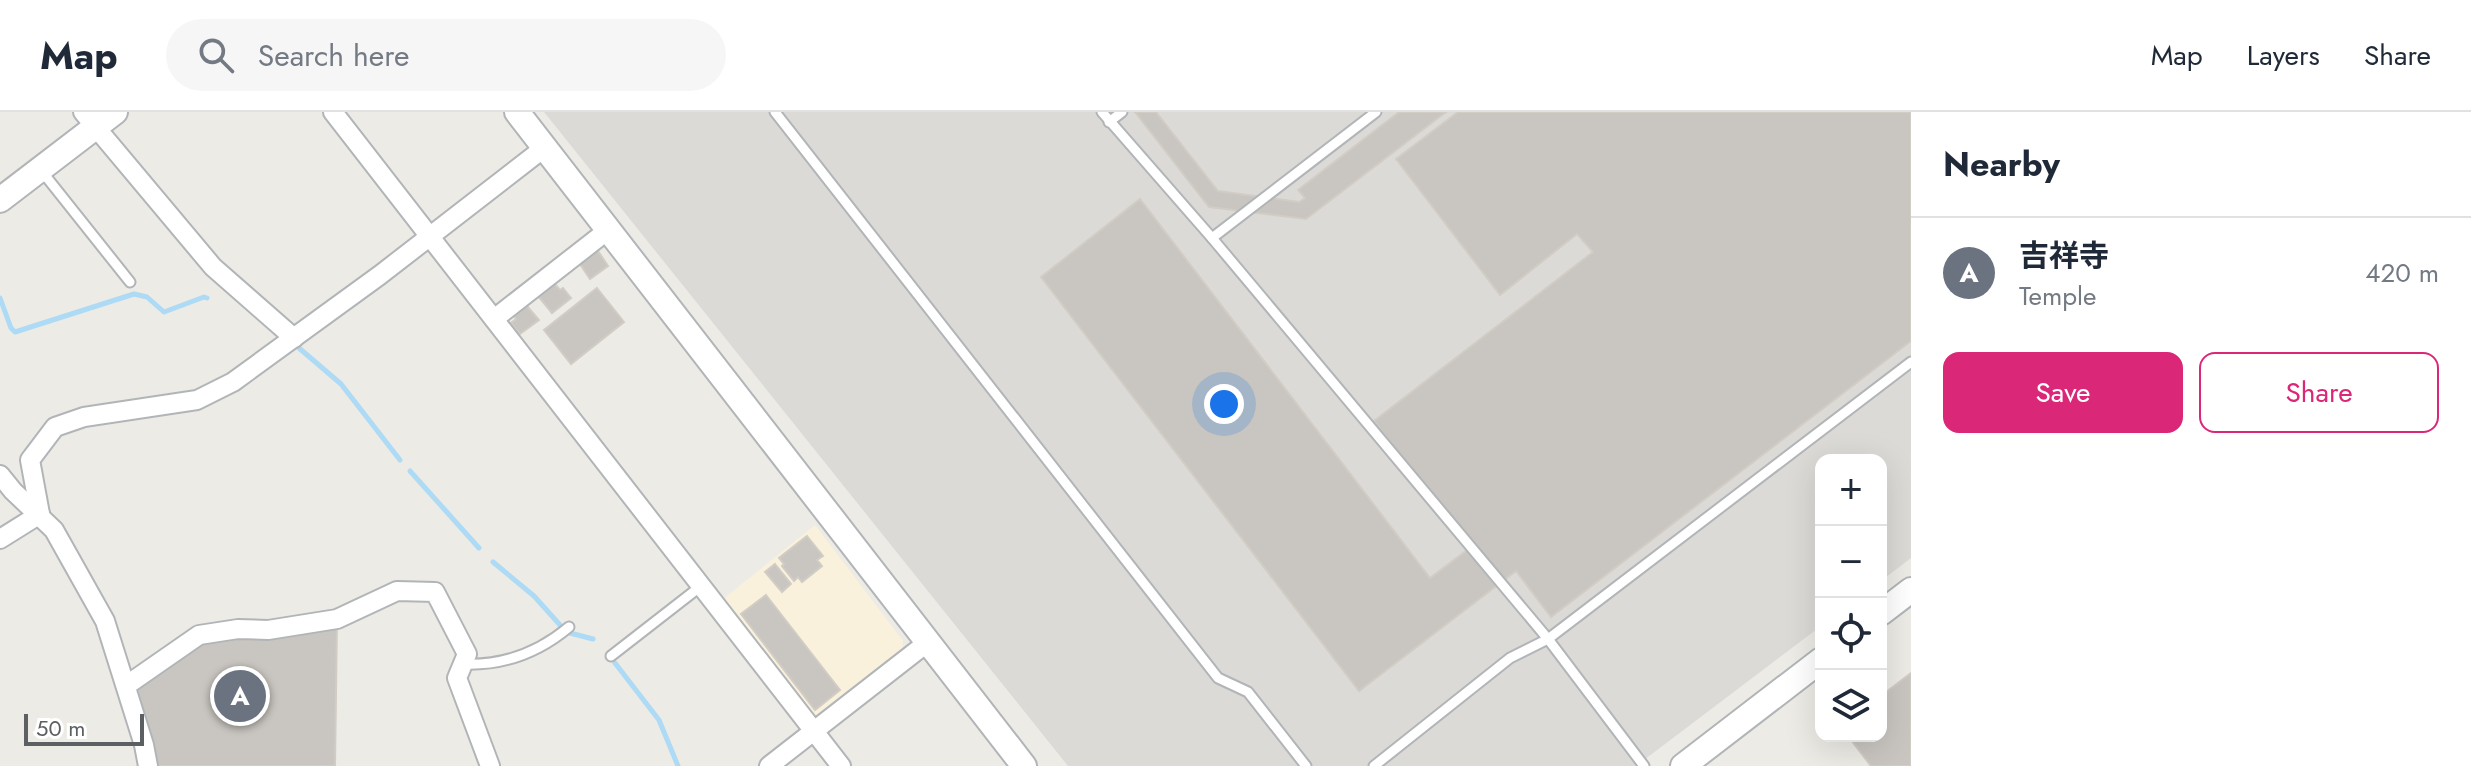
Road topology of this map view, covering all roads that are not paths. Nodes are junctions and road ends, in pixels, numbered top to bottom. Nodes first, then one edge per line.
1 (333, 112) edge
2 (517, 112) edge
3 (775, 112) edge
4 (1102, 112) edge
5 (1122, 112) edge
6 (1376, 112) edge
7 (98, 117) edge
8 (1109, 122) junction
9 (544, 148) junction
10 (40, 169) junction
11 (0, 200) edge
12 (608, 230) junction
13 (429, 237) junction
14 (1212, 238) junction
15 (130, 282) dead end
16 (494, 319) junction
17 (294, 338) junction
18 (1911, 362) edge
19 (0, 475) edge
20 (40, 514) junction
21 (0, 539) edge
22 (701, 586) junction
23 (1911, 590) edge
24 (1887, 608) edge
25 (569, 627) dead end
26 (1548, 639) junction
27 (928, 642) junction
28 (611, 656) dead end
29 (462, 664) junction
30 (1815, 665) edge
31 (127, 685) junction
32 (813, 730) junction
33 (148, 766) edge
34 (490, 766) edge
35 (769, 766) edge
36 (841, 766) edge
37 (1024, 766) edge
38 (1306, 766) edge
39 (1374, 766) edge
40 (1644, 766) edge
41 (1683, 766) edge

1 - 13 street
2 - 9 street
3 - 38 lane
4 - 8 lane
5 - 8 lane
6 - 14 lane
7 - 10 street
7 - 17 street
8 - 14 lane
9 - 12 street
9 - 13 street
10 - 11 street
10 - 15 lane
12 - 16 street
12 - 27 street
13 - 16 street
13 - 17 street
14 - 26 lane
16 - 22 street
17 - 20 street
18 - 26 lane
19 - 20 street
20 - 21 street
20 - 31 street
22 - 28 lane
22 - 32 street
23 - 24 street
25 - 29 lane
26 - 39 lane
26 - 40 lane
27 - 32 street
27 - 37 street
29 - 31 street
29 - 34 street
30 - 41 street
31 - 33 street
32 - 35 street
32 - 36 street

